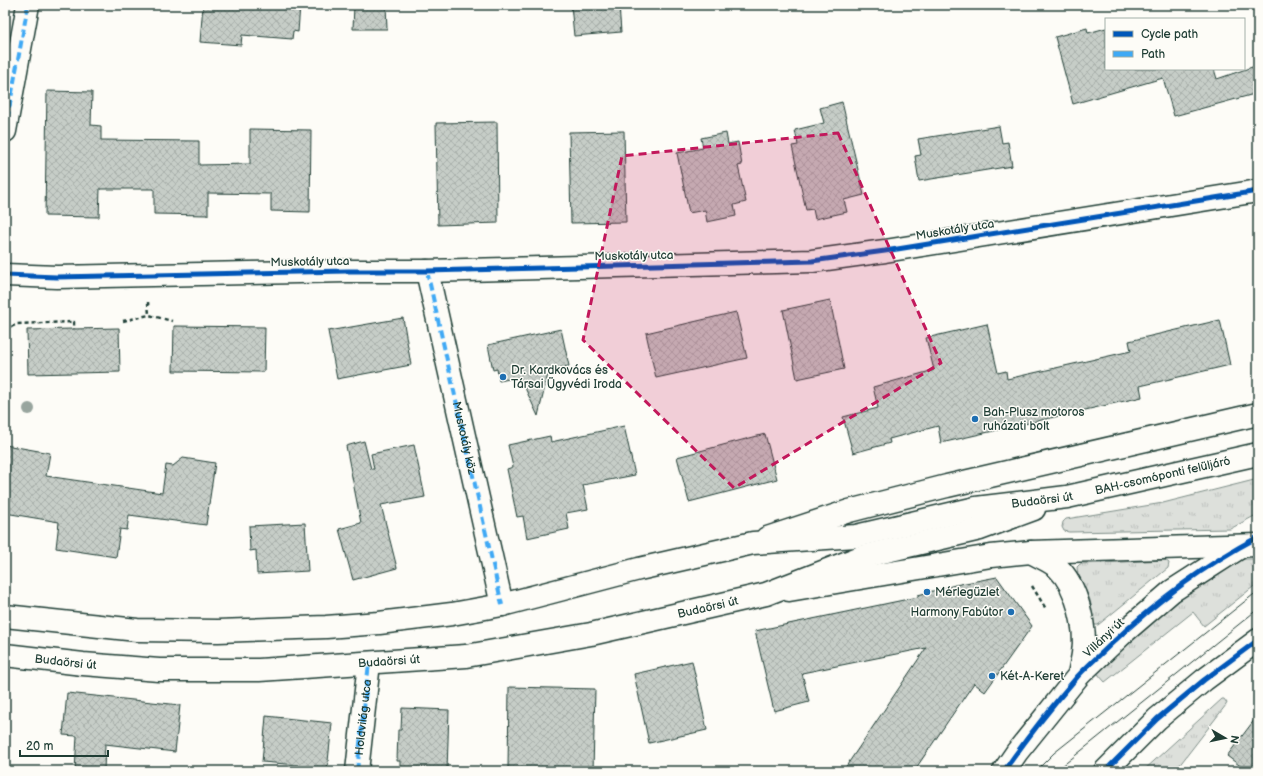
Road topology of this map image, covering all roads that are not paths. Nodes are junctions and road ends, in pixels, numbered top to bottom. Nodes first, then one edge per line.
1 (28, 5) edge
2 (5, 132) edge
3 (1258, 191) edge
4 (427, 271) junction
5 (5, 275) edge
6 (1258, 414) edge
7 (1258, 454) edge
8 (1067, 497) junction
9 (753, 543) junction
10 (1253, 543) edge
11 (1031, 552) junction
12 (766, 594) junction
13 (502, 605) junction
14 (5, 616) edge
15 (1258, 640) edge
16 (5, 655) edge
17 (369, 663) junction
18 (1079, 675) junction
19 (357, 771) edge
20 (1004, 771) edge
21 (1105, 771) edge

1 - 2 main road
3 - 4 main road, Muskotály utca
4 - 5 main road, Muskotály utca
4 - 13 main road, Muskotály köz
6 - 9 main road, Budaörsi út
7 - 8 main road, BAH-csomóponti felüljáró
8 - 9 main road, Budaörsi út
8 - 12 main road, Budaörsi út
9 - 13 main road, Budaörsi út
10 - 11 main road, Budaörsi út
10 - 18 main road, Villányi út
11 - 12 main road, Budaörsi út
11 - 18 main road
12 - 17 main road, Budaörsi út
13 - 14 main road, Budaörsi út
15 - 21 main road
16 - 17 main road, Budaörsi út
17 - 19 main road, Holdvilág utca
18 - 20 main road, Villányi út

